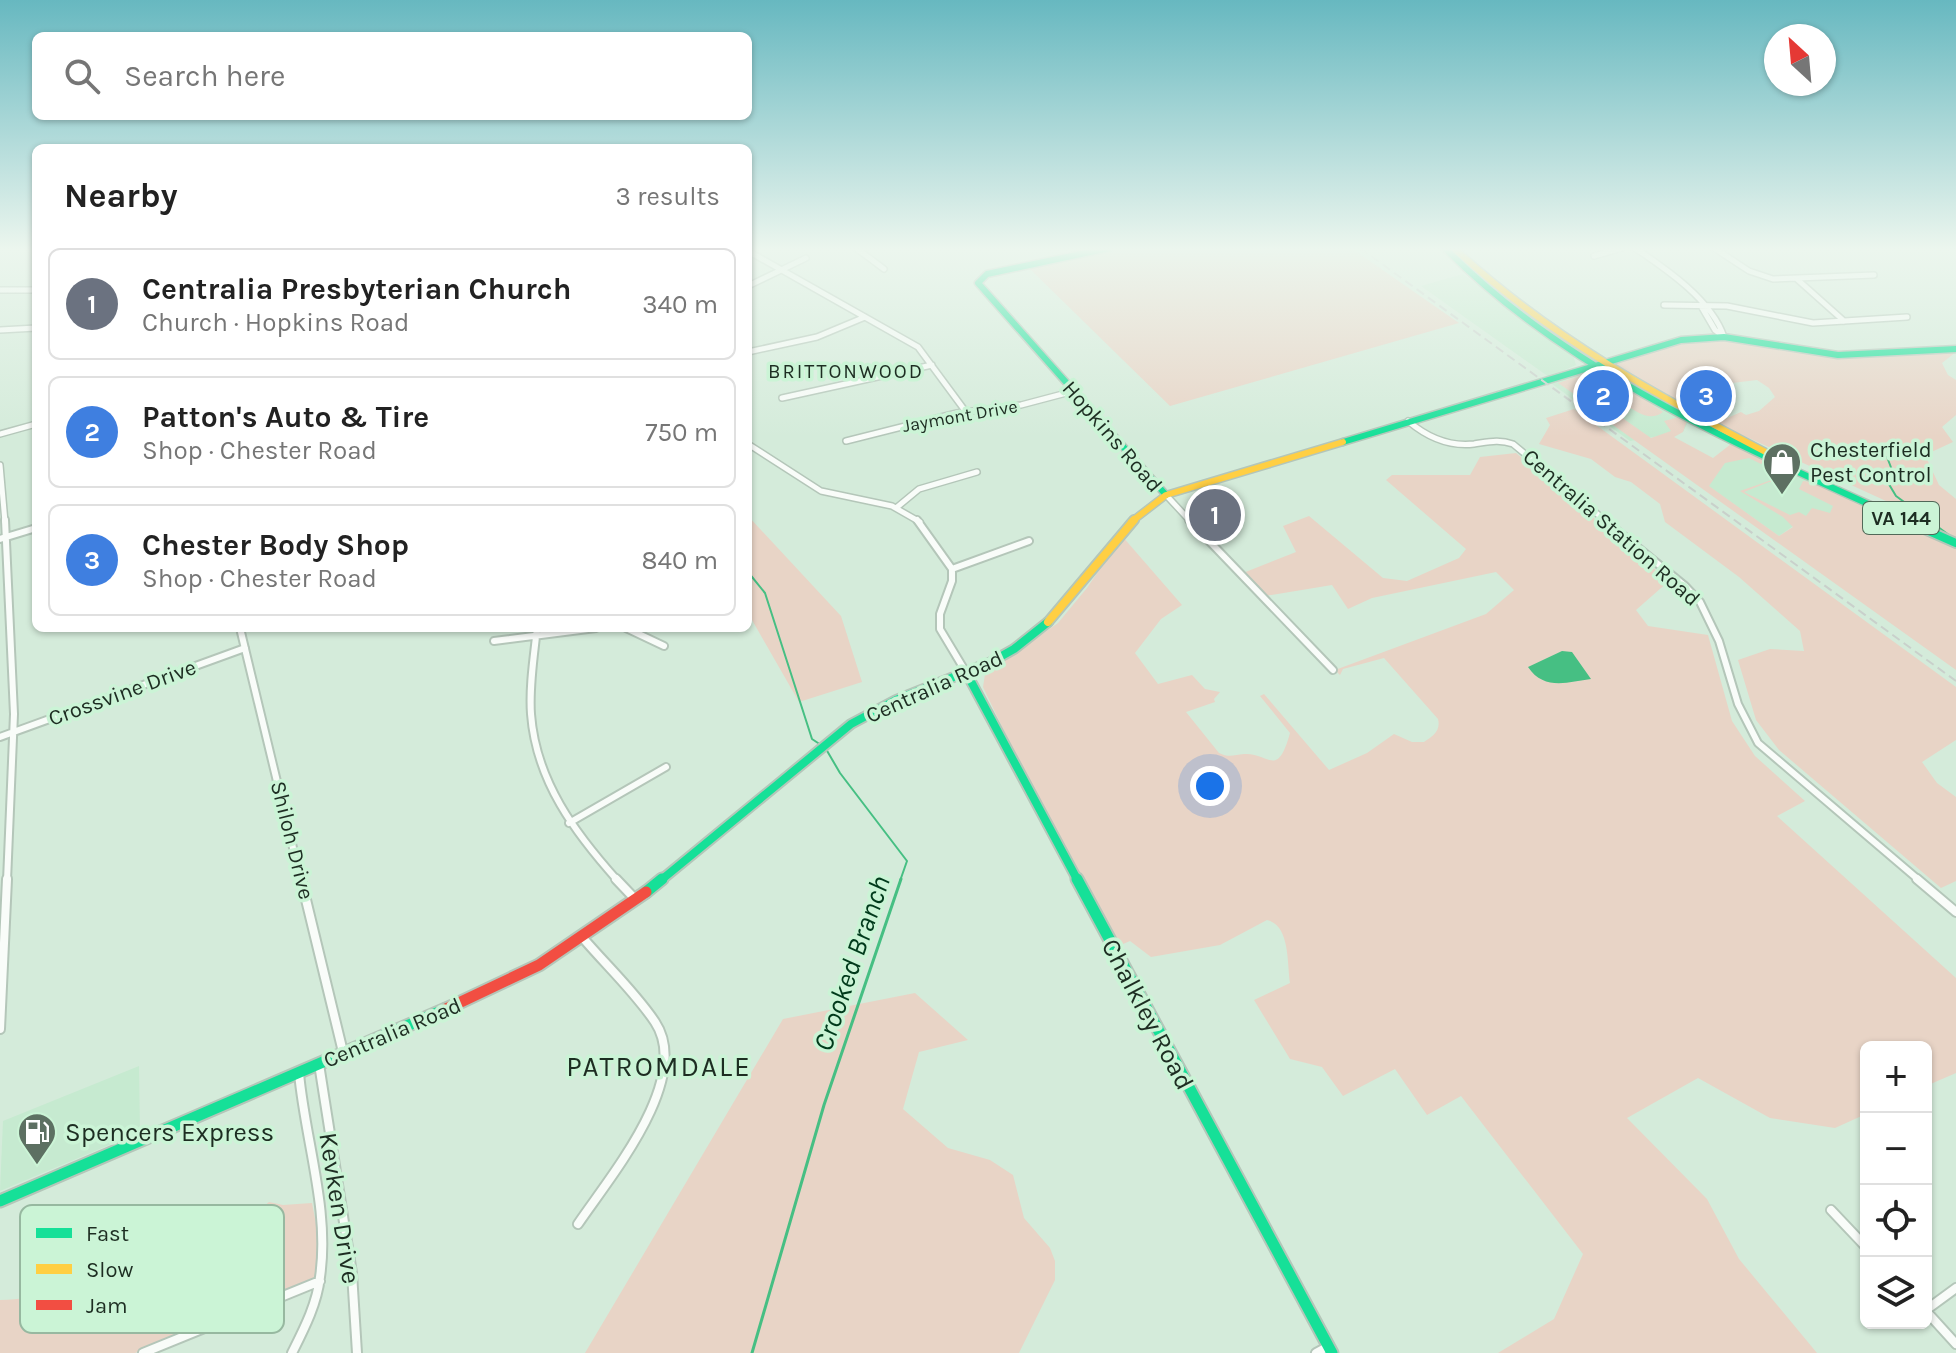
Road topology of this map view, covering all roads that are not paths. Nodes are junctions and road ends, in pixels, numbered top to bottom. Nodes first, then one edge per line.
1 (855, 311) edge
2 (1003, 311) edge
3 (1520, 311) edge
4 (1529, 311) edge
5 (1702, 311) edge
6 (1750, 311) edge
7 (1833, 311) edge
8 (865, 317) junction
9 (1907, 317) dead end
10 (1844, 321) junction
11 (32, 328) edge
12 (1, 331) edge
13 (1724, 337) junction
14 (1956, 349) edge
15 (752, 351) edge
16 (1602, 364) junction
17 (932, 365) junction
18 (1074, 391) junction
19 (782, 398) dead end
20 (966, 412) junction
21 (1408, 421) junction
22 (32, 425) edge
23 (0, 434) edge
24 (846, 441) dead end
25 (752, 447) edge
26 (0, 465) edge
27 (977, 472) dead end
28 (1166, 495) junction
29 (896, 508) junction
30 (32, 529) edge
31 (2, 539) edge
32 (1029, 541) dead end
33 (1956, 543) edge
34 (952, 569) junction
35 (241, 632) edge
36 (537, 632) edge
37 (639, 632) edge
38 (494, 641) dead end
39 (664, 646) dead end
40 (245, 648) junction
41 (1333, 670) dead end
42 (967, 674) junction
43 (14, 732) junction
44 (0, 737) edge
45 (666, 767) dead end
46 (569, 823) junction
47 (635, 899) junction
48 (1956, 912) edge
49 (583, 938) junction
50 (0, 1029) edge
51 (344, 1053) junction
52 (319, 1064) junction
53 (299, 1073) junction
54 (0, 1201) edge
55 (1831, 1210) dead end
56 (578, 1224) dead end
57 (1860, 1241) edge
58 (320, 1281) junction
59 (1956, 1288) edge
60 (284, 1296) edge
61 (1932, 1306) edge
62 (1932, 1318) edge
63 (192, 1333) edge
64 (1956, 1344) edge
65 (1330, 1350) edge
66 (143, 1353) edge
67 (292, 1353) edge
68 (357, 1353) edge
69 (1316, 1353) edge

1 - 8 street
2 - 18 main road, Hopkins Road
3 - 16 main road
4 - 16 main road
5 - 13 street
6 - 10 street
7 - 10 street
8 - 15 street
8 - 17 street
9 - 10 street
11 - 12 street
13 - 14 main road, Centralia Road
13 - 16 main road, Centralia Road
16 - 21 main road, Centralia Road
16 - 33 main road, VA 144
17 - 19 street
17 - 20 street
18 - 20 street, Jaymont Drive
18 - 28 main road, Hopkins Road
20 - 24 street, Jaymont Drive
21 - 28 main road, Centralia Road
21 - 48 street, Centralia Station Road
22 - 23 street
25 - 29 street
26 - 31 street
27 - 29 street
28 - 41 street, Hopkins Road
28 - 42 main road, Centralia Road
29 - 34 street
30 - 31 street
31 - 43 street
32 - 34 street
34 - 42 street
35 - 40 street, Shiloh Drive
36 - 38 street
36 - 46 street
37 - 39 street
40 - 43 street, Crossvine Drive
40 - 51 street, Shiloh Drive
42 - 47 main road, Centralia Road
42 - 65 main road, Chalkley Road
43 - 44 street, Crossvine Drive
43 - 50 street
45 - 46 street
46 - 47 street
47 - 49 main road, Centralia Road
49 - 51 main road, Centralia Road
49 - 56 street
51 - 52 main road, Centralia Road
52 - 53 main road, Centralia Road
52 - 68 street, Kevken Drive
53 - 54 main road, Centralia Road
53 - 58 street
55 - 57 street
58 - 60 street
58 - 67 street
59 - 61 street
62 - 64 street
63 - 66 street
65 - 69 street

